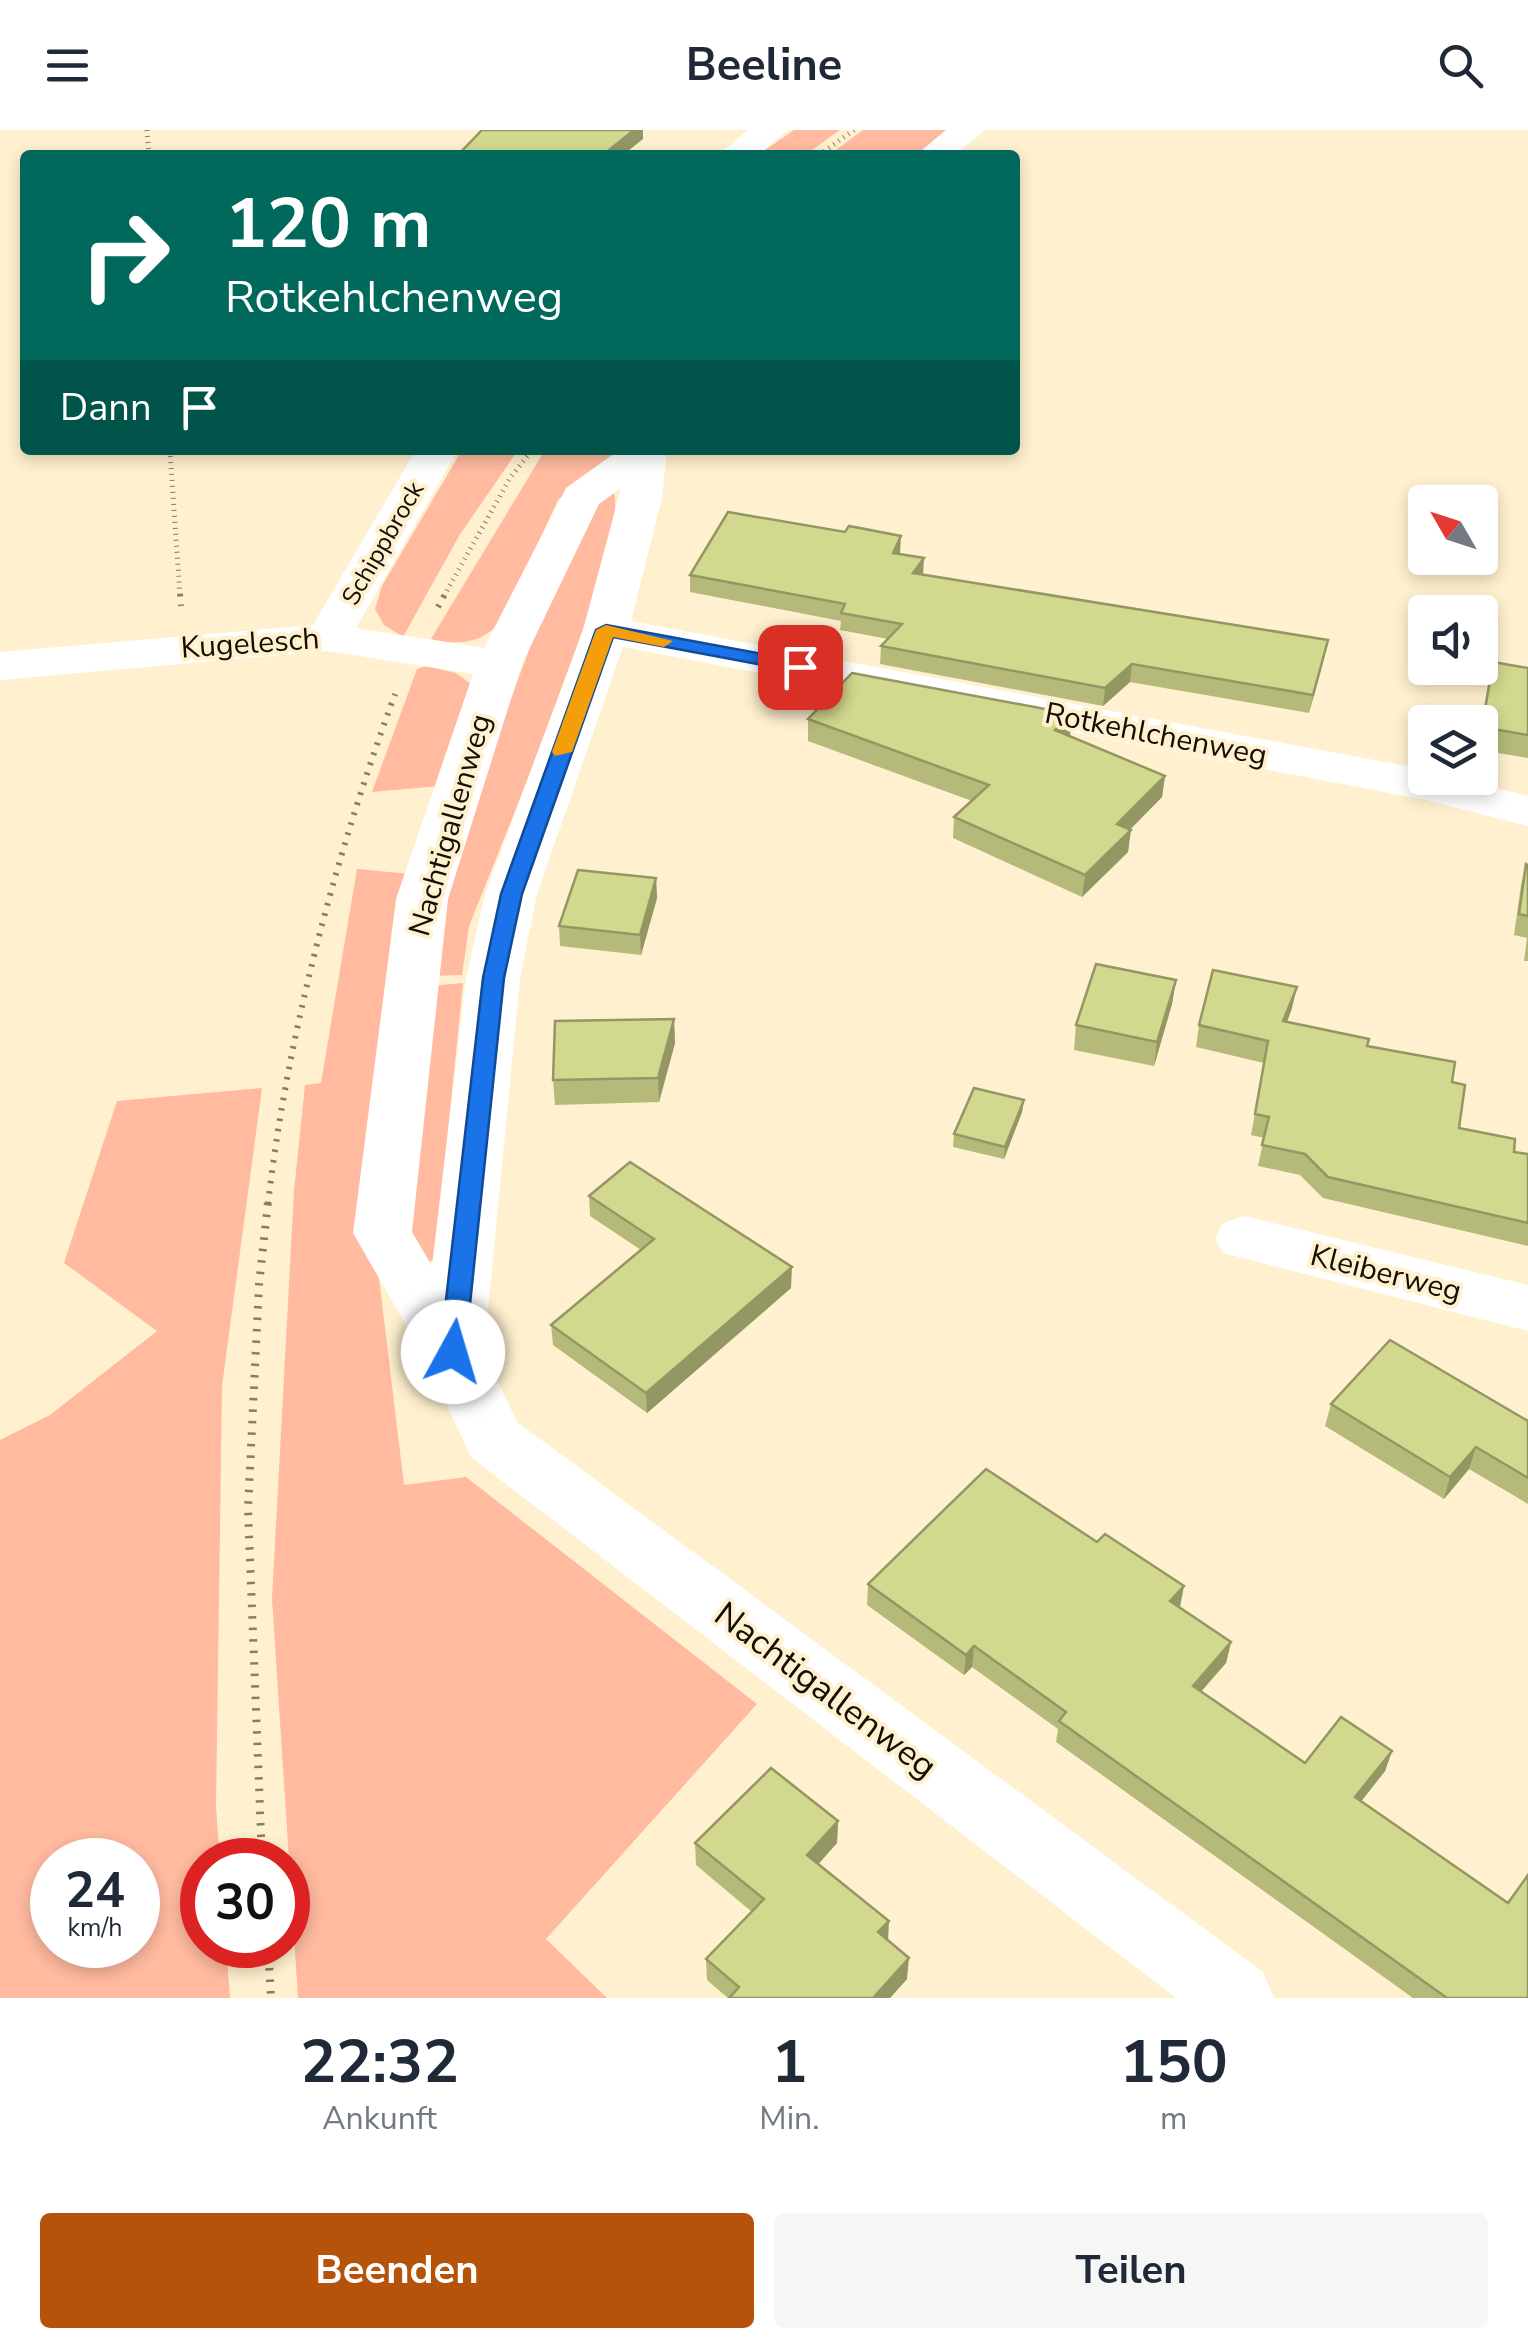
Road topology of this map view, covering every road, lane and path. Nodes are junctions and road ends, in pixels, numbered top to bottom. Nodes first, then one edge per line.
1 (771, 130) edge
2 (854, 130) edge
3 (968, 130) edge
4 (743, 150) edge
5 (827, 150) edge
6 (940, 150) edge
7 (170, 455) edge
8 (434, 455) edge
9 (528, 455) edge
10 (640, 455) edge
11 (645, 455) edge
12 (606, 630) junction
13 (328, 637) junction
14 (184, 647) junction
15 (413, 651) junction
16 (499, 664) junction
17 (0, 666) edge
18 (1528, 811) edge
19 (1244, 1238) dead end
20 (1528, 1308) edge
21 (453, 1352) junction
22 (261, 1838) edge
23 (269, 1968) edge
24 (271, 1998) edge
25 (1236, 1998) edge

1 - 4 street
2 - 5 path
3 - 6 street
7 - 14 path
8 - 13 street, Schippbrock
9 - 15 path
10 - 16 street, Nachtigallenweg
11 - 12 street, Nachtigallenweg
12 - 18 street, Rotkehlchenweg
12 - 21 street, Nachtigallenweg
13 - 14 street, Kugelesch
13 - 15 street, Kugelesch
14 - 17 street, Kugelesch
15 - 16 street, Kugelesch
15 - 22 path
16 - 21 street, Nachtigallenweg
19 - 20 street, Kleiberweg
21 - 25 street, Nachtigallenweg
23 - 24 path

